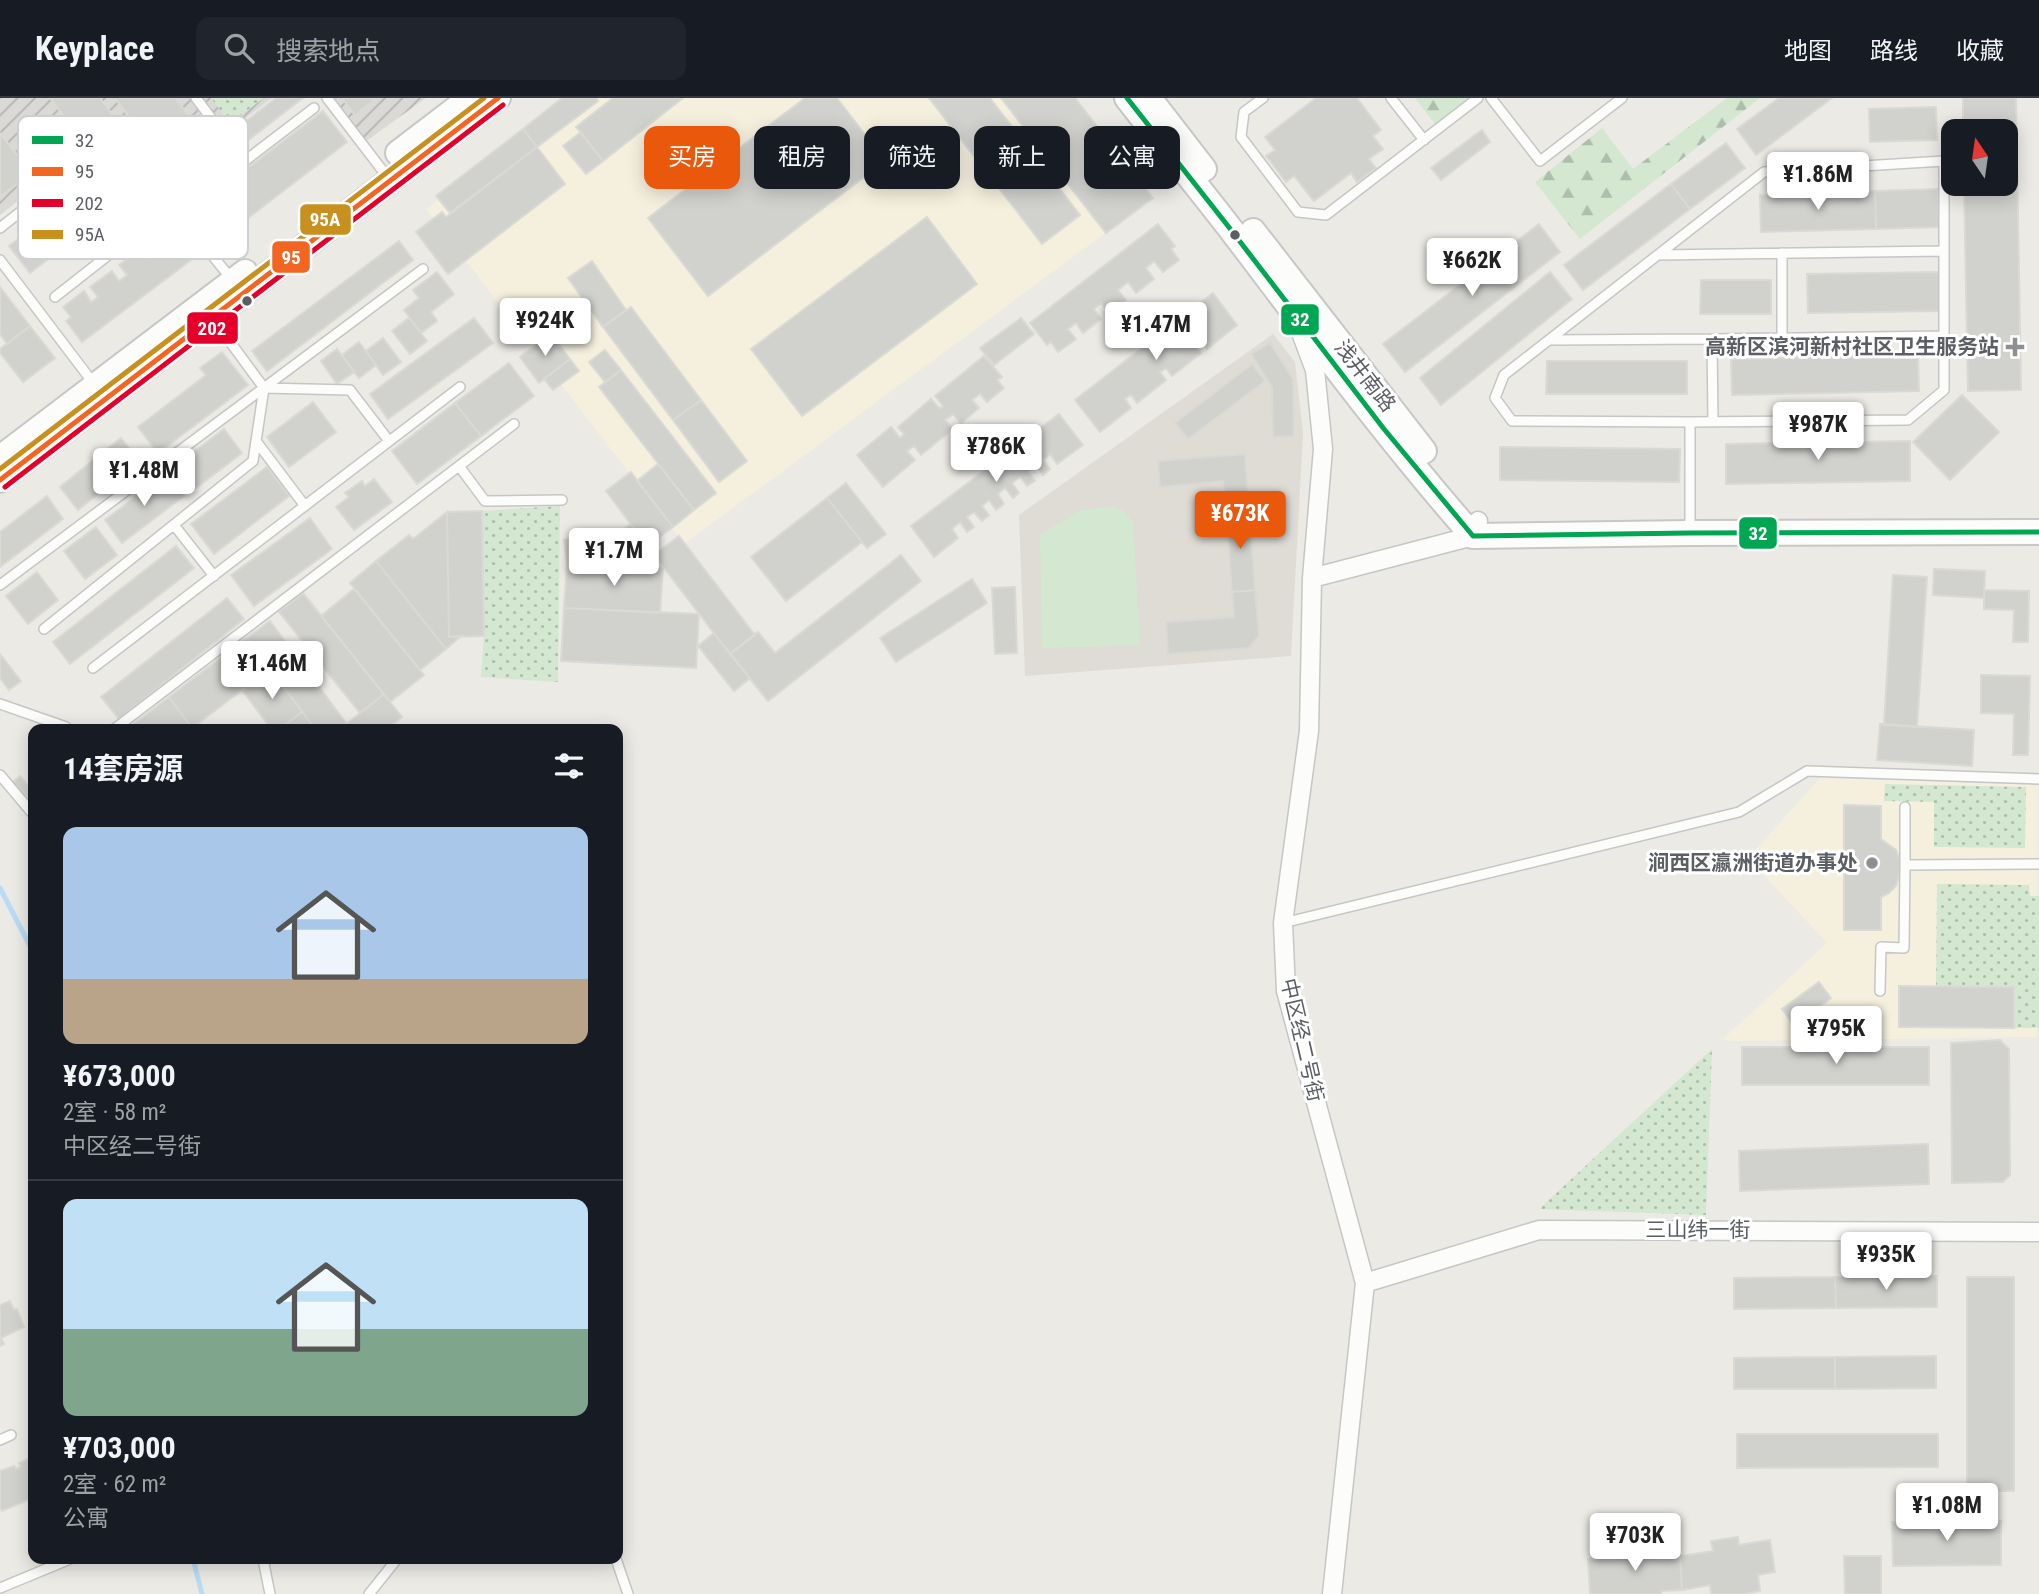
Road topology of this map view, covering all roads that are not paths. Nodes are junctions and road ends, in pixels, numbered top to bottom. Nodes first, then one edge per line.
1 (196, 98) edge
2 (327, 98) edge
3 (470, 98) edge
4 (498, 98) edge
5 (1127, 98) edge
6 (1149, 98) edge
7 (1263, 98) edge
8 (1391, 98) edge
9 (1478, 98) edge
10 (1492, 98) edge
11 (1622, 98) edge
12 (314, 108) dead end
13 (210, 116) edge
14 (1424, 140) junction
15 (248, 156) edge
16 (385, 174) junction
17 (18, 214) edge
18 (0, 228) edge
19 (1944, 251) junction
20 (1782, 253) junction
21 (1658, 255) junction
22 (106, 259) edge
23 (215, 259) edge
24 (0, 260) edge
25 (423, 269) dead end
26 (233, 281) junction
27 (55, 296) dead end
28 (208, 312) junction
29 (1296, 317) junction
30 (1944, 336) junction
31 (1782, 338) junction
32 (1712, 339) junction
33 (1549, 340) junction
34 (460, 387) dead end
35 (264, 388) junction
36 (100, 392) junction
37 (1690, 422) junction
38 (1713, 422) junction
39 (514, 424) dead end
40 (256, 441) junction
41 (390, 441) junction
42 (0, 458) edge
43 (459, 466) junction
44 (0, 480) edge
45 (562, 500) dead end
46 (305, 506) junction
47 (2039, 518) edge
48 (174, 525) junction
49 (1690, 526) junction
50 (1472, 529) junction
51 (2039, 532) edge
52 (1313, 573) junction
53 (214, 576) junction
54 (0, 585) edge
55 (44, 629) dead end
56 (93, 668) dead end
57 (0, 704) edge
58 (57, 724) edge
59 (121, 724) edge
60 (0, 775) edge
61 (2039, 779) edge
62 (1905, 807) dead end
63 (28, 808) edge
64 (2039, 864) edge
65 (1905, 865) junction
66 (1283, 923) junction
67 (1880, 991) dead end
68 (2039, 1232) edge
69 (1365, 1283) junction
70 (11, 1435) dead end
71 (0, 1440) edge
72 (58, 1564) edge
73 (264, 1564) edge
74 (393, 1564) edge
75 (617, 1564) edge
76 (0, 1588) edge
77 (270, 1594) edge
78 (369, 1594) edge
79 (628, 1594) edge
80 (1332, 1594) edge

1 - 13 lane
2 - 16 lane
3 - 16 street
4 - 16 street
5 - 29 street, 浅井南路
6 - 50 street, 浅井南路
7 - 14 lane
8 - 14 lane
9 - 14 lane
10 - 11 lane
12 - 15 lane
16 - 26 street
16 - 28 street
17 - 18 lane
19 - 20 lane
19 - 21 lane
19 - 30 lane
20 - 21 lane
20 - 31 lane
21 - 33 lane
22 - 27 lane
23 - 26 lane
24 - 36 lane
25 - 35 lane
26 - 28 street
28 - 35 lane
28 - 36 street
29 - 50 street, 浅井南路
29 - 52 street, 中区经二号街
30 - 31 lane
30 - 38 lane
31 - 32 lane
32 - 33 lane
32 - 38 lane
33 - 37 lane
34 - 41 lane
35 - 40 lane
35 - 41 lane
35 - 54 lane
36 - 42 street
36 - 44 street
37 - 38 lane
37 - 49 lane
39 - 43 lane
40 - 46 lane
40 - 48 lane
41 - 46 lane
43 - 45 lane
43 - 59 lane
46 - 53 lane
47 - 49 street
48 - 53 lane
48 - 55 lane
49 - 50 street
49 - 51 street
50 - 52 street
52 - 66 street, 中区经二号街
53 - 56 lane
57 - 58 lane
60 - 63 lane
61 - 66 lane
62 - 65 lane
64 - 65 lane
65 - 67 lane
66 - 69 street, 中区经二号街
68 - 69 street, 三山纬一街
69 - 80 street, 中区经二号街
70 - 71 lane
72 - 76 lane
73 - 77 lane
74 - 78 lane
75 - 79 lane

